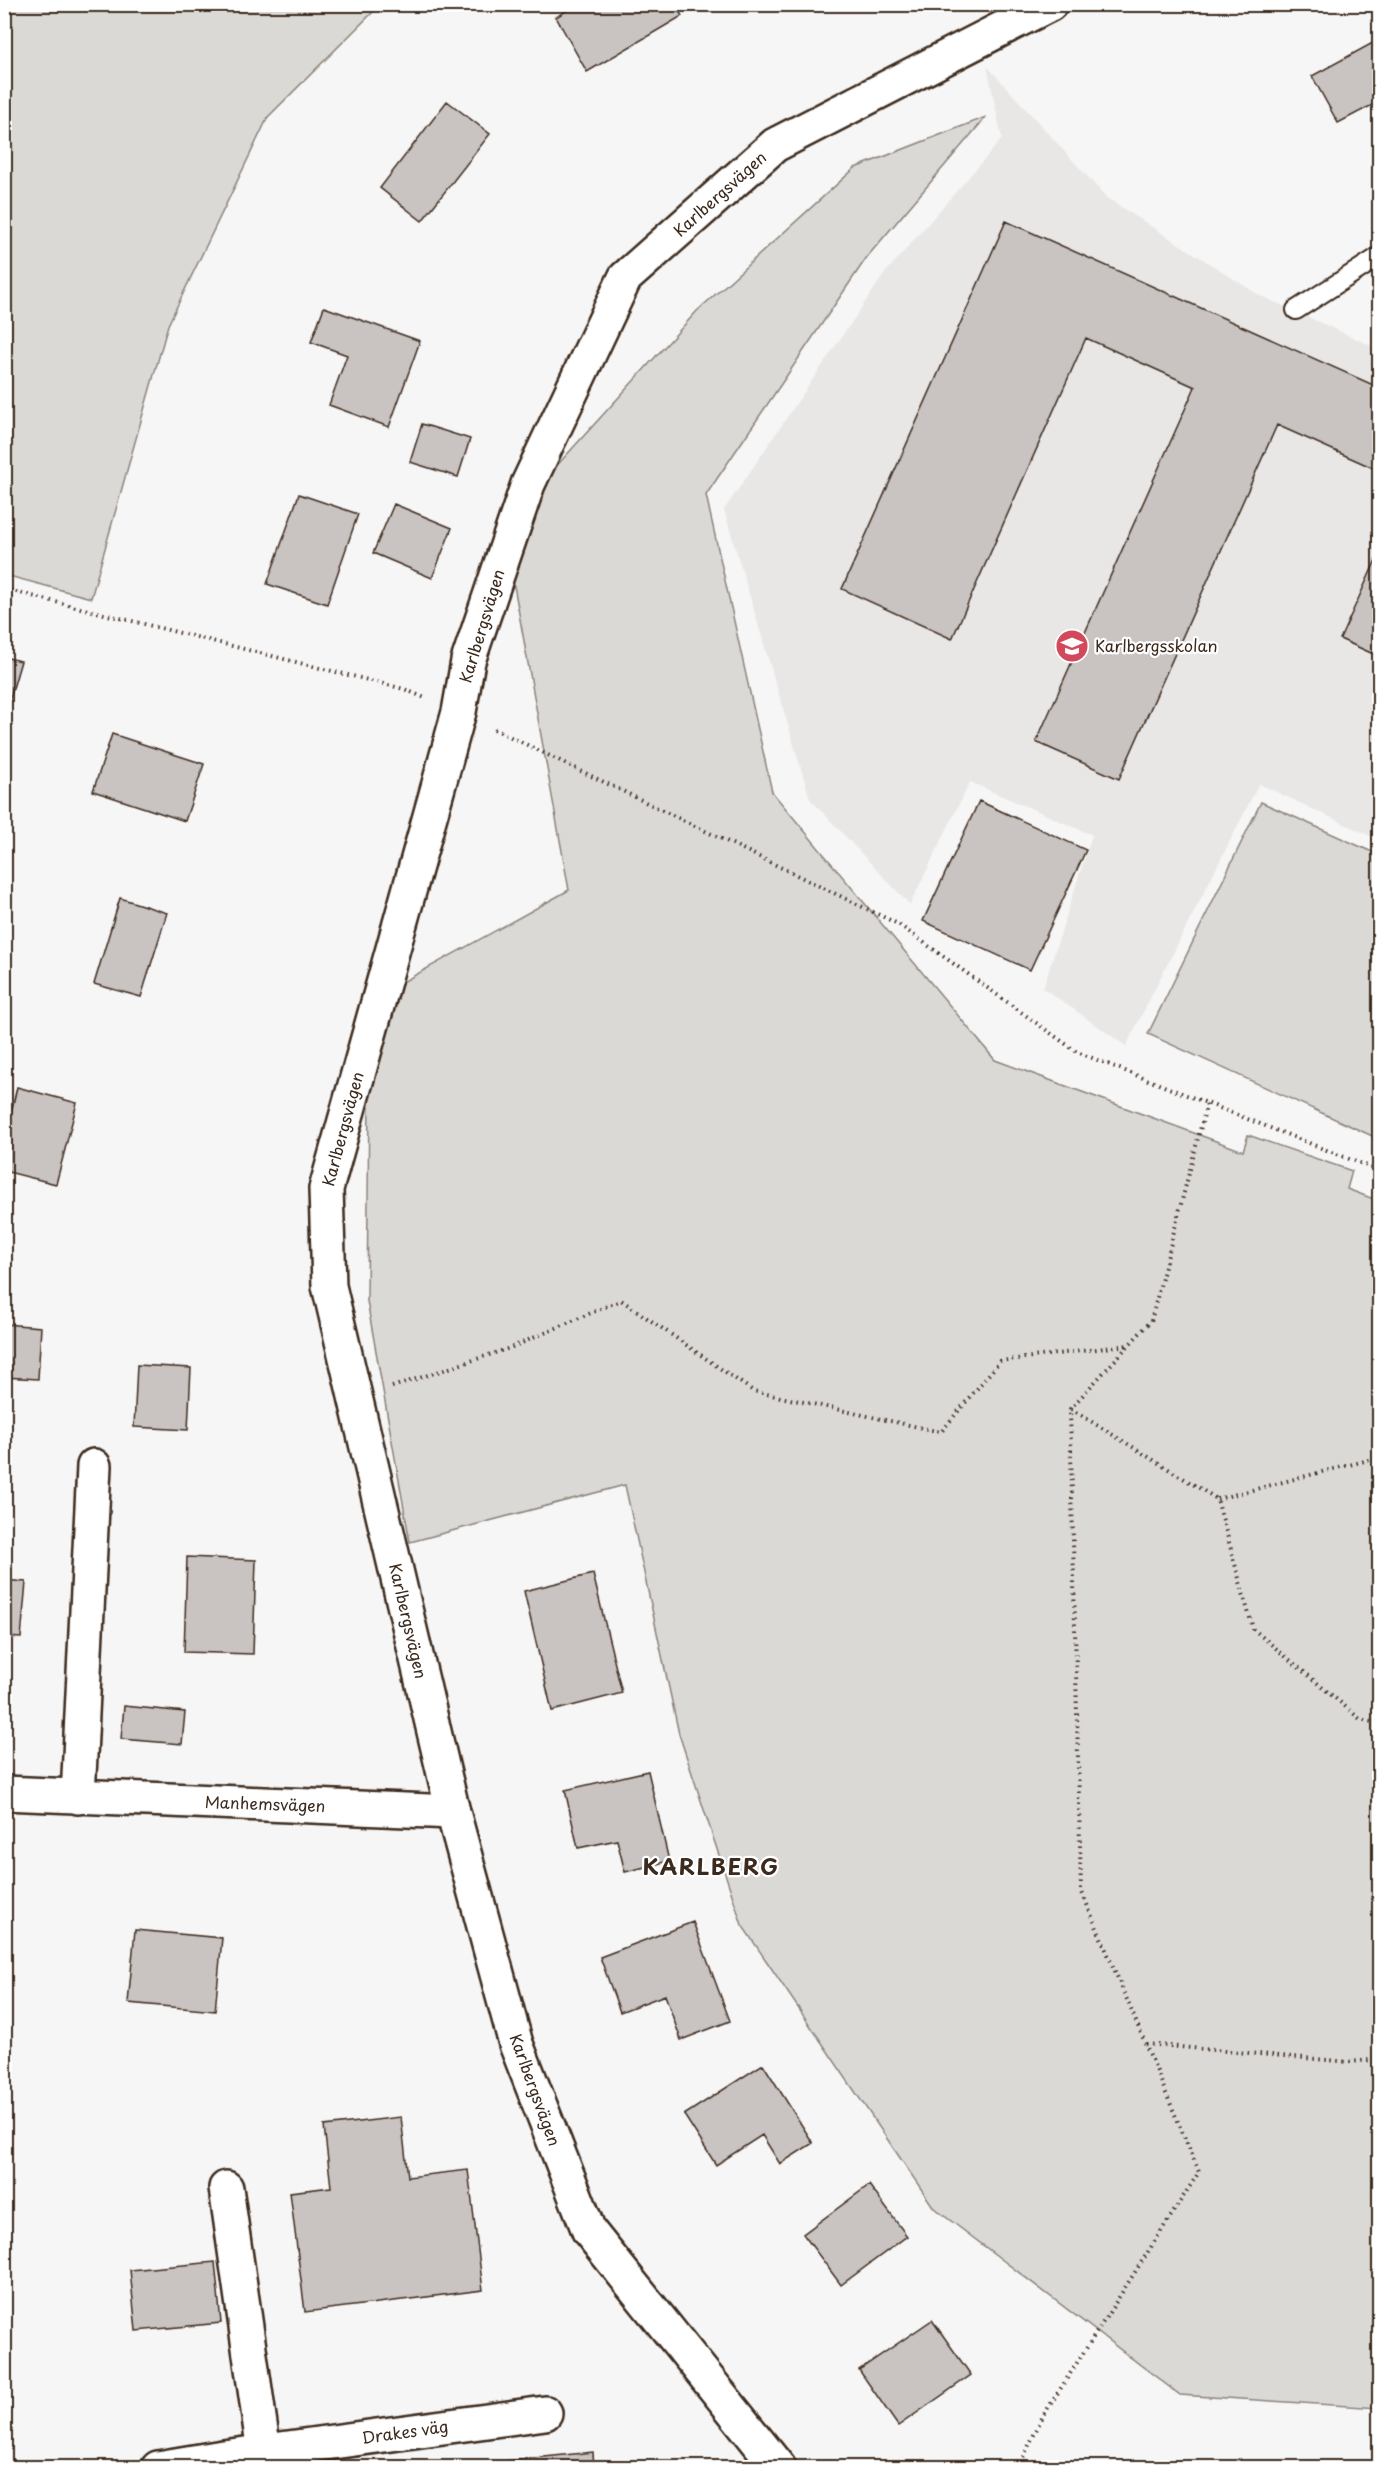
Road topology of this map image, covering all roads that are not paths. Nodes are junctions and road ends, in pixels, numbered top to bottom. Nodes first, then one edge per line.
1 (1050, 4) edge
2 (1380, 256) edge
3 (1296, 310) dead end
4 (94, 1466) dead end
5 (4, 1793) edge
6 (78, 1797) junction
7 (453, 1812) junction
8 (226, 2188) dead end
9 (545, 2413) dead end
10 (264, 2452) junction
11 (224, 2462) edge
12 (158, 2468) edge
13 (779, 2468) edge

1 - 7 street, Karlbergsvägen
2 - 3 lane
4 - 6 street
5 - 6 street, Manhemsvägen
6 - 7 street, Manhemsvägen
7 - 13 street, Karlbergsvägen
8 - 10 street
9 - 10 street, Drakes väg
10 - 11 street, Drakes väg
11 - 12 street, Drakes väg

